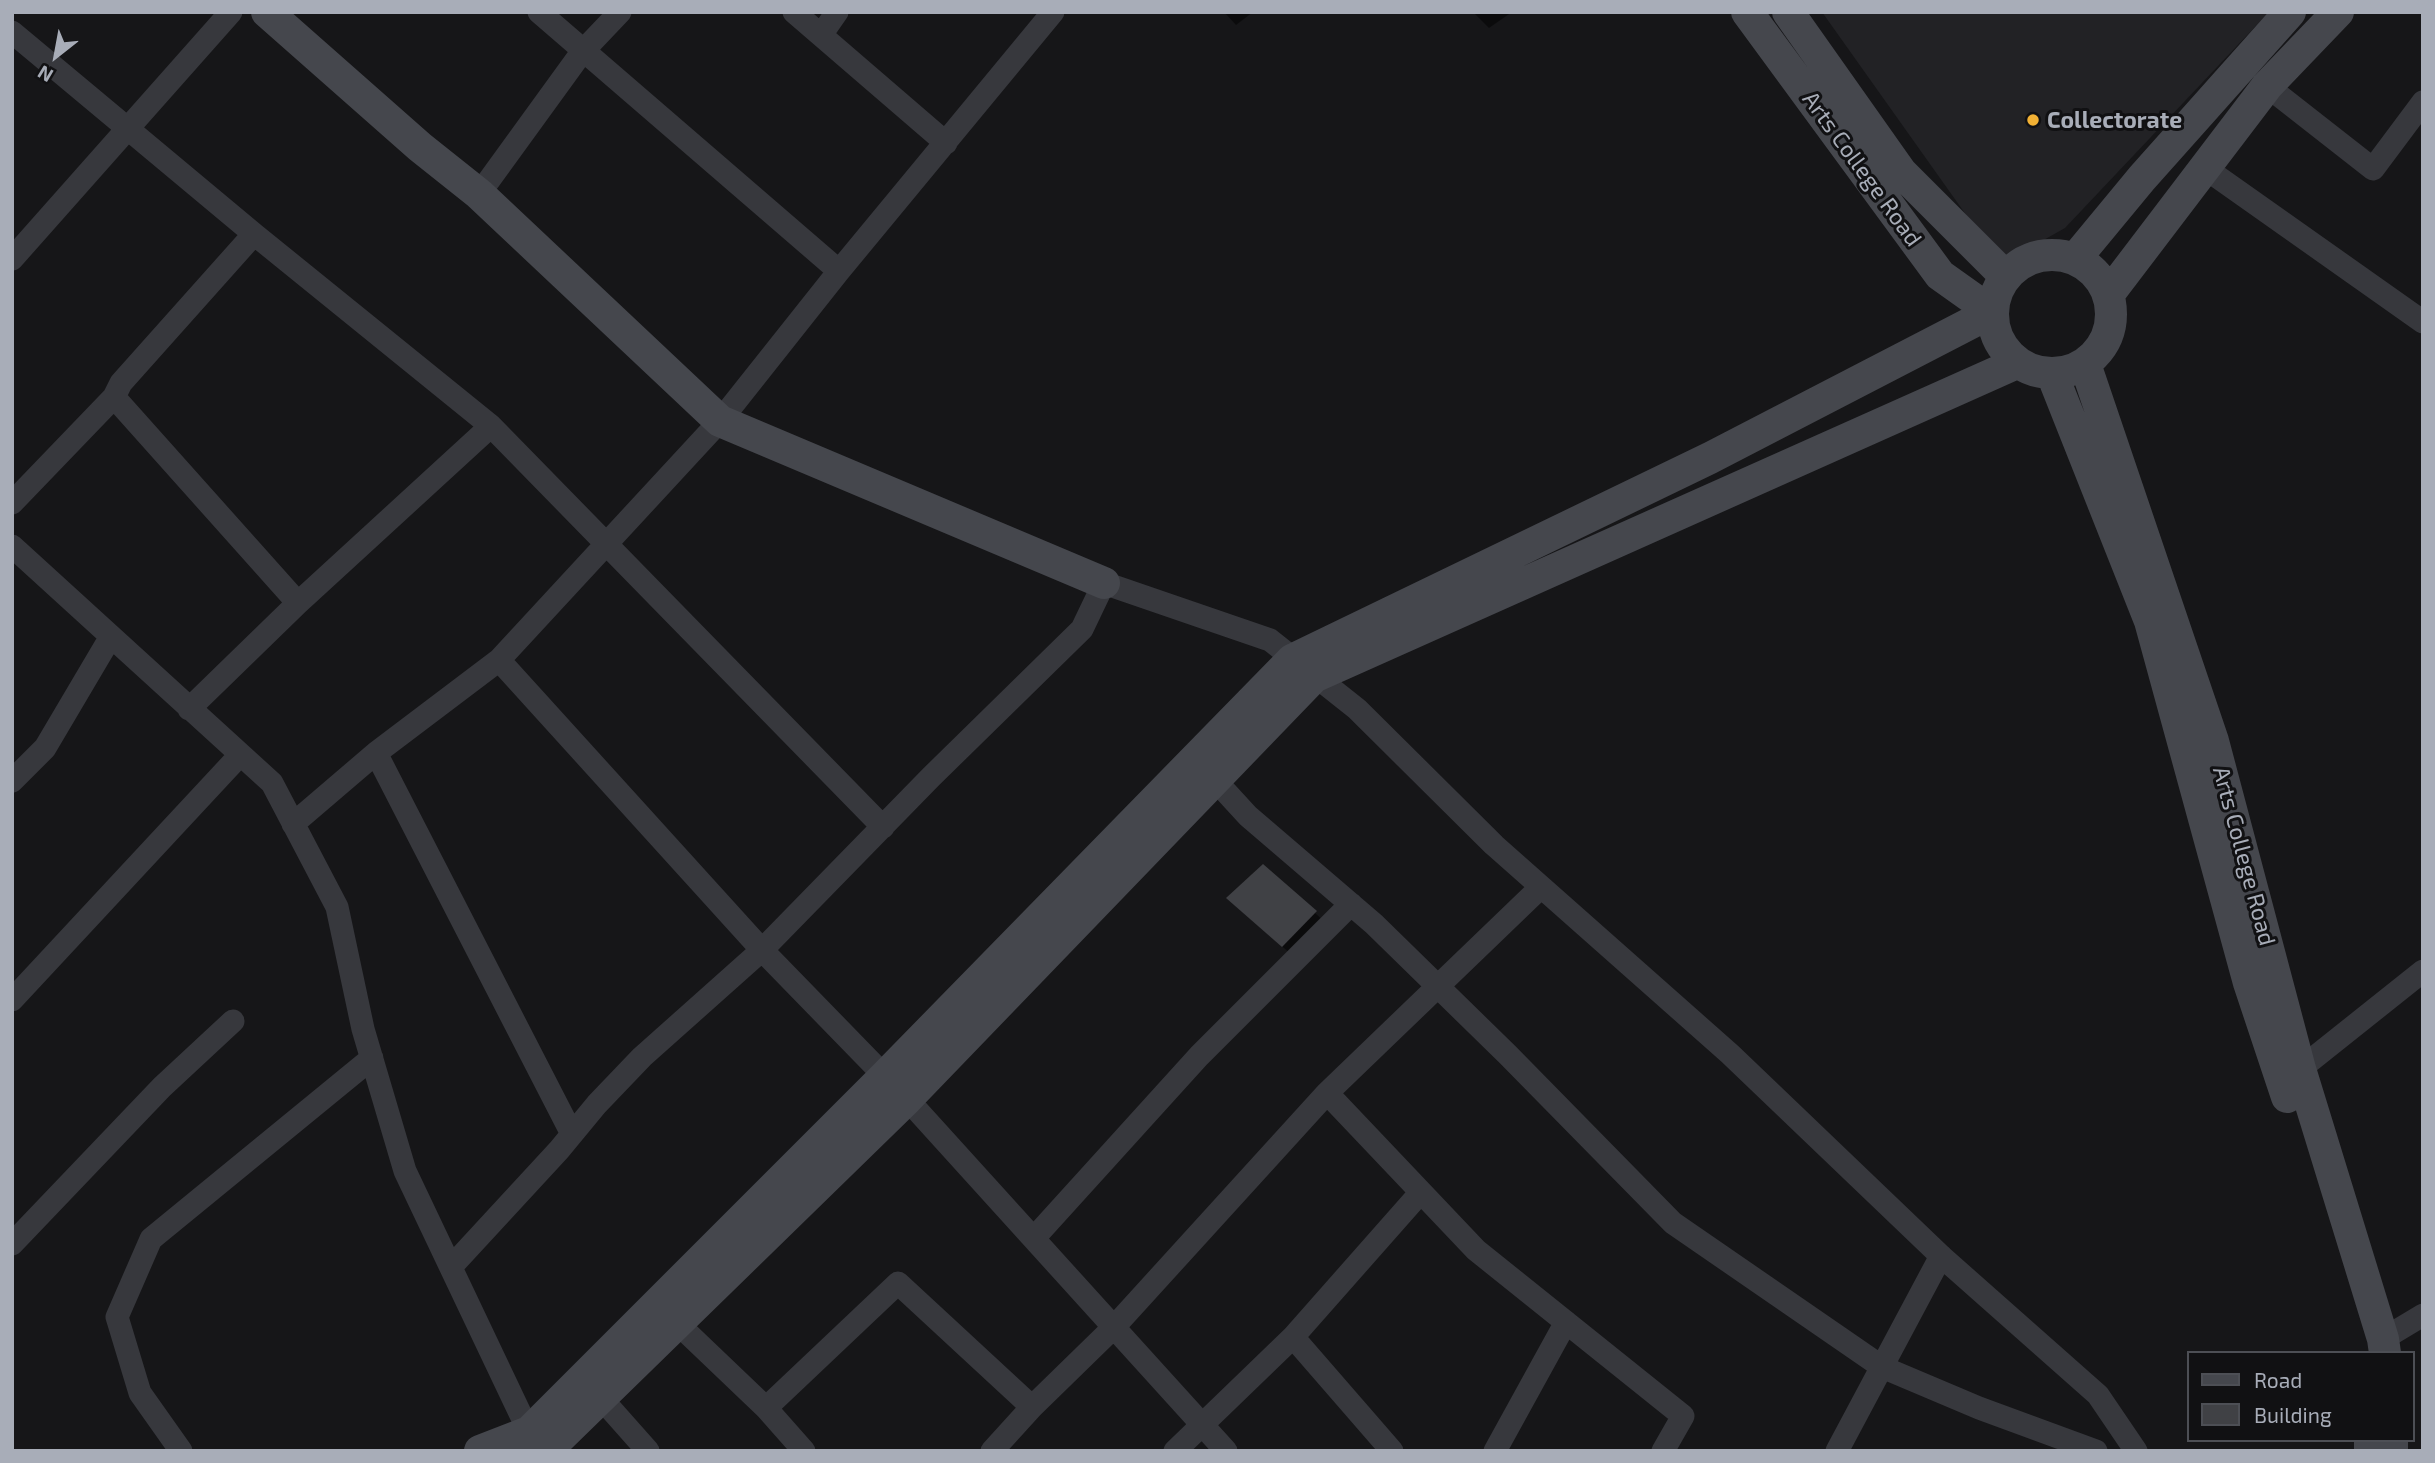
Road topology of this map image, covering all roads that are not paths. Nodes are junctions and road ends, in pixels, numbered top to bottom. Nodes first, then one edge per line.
1 (230, 12) edge
2 (267, 12) edge
3 (539, 12) edge
4 (620, 12) edge
5 (794, 12) edge
6 (837, 12) edge
7 (1053, 12) edge
8 (1747, 12) edge
9 (1788, 12) edge
10 (2290, 12) edge
11 (2338, 12) edge
12 (12, 32) edge
13 (821, 35) junction
14 (584, 51) junction
15 (2267, 86) junction
16 (2423, 102) edge
17 (127, 128) junction
18 (946, 142) junction
19 (2205, 168) junction
20 (479, 194) junction
21 (254, 234) junction
22 (12, 259) edge
23 (2075, 259) junction
24 (839, 271) junction
25 (2005, 276) junction
26 (2108, 295) junction
27 (1992, 312) junction
28 (2423, 322) edge
29 (2017, 363) junction
30 (2085, 364) junction
31 (2052, 374) junction
32 (114, 397) junction
33 (719, 421) junction
34 (491, 426) junction
35 (12, 503) edge
36 (607, 545) junction
37 (12, 546) edge
38 (1104, 583) junction
39 (298, 603) junction
40 (110, 638) junction
41 (499, 660) junction
42 (1303, 668) junction
43 (189, 709) junction
44 (376, 753) junction
45 (240, 755) junction
46 (1214, 779) junction
47 (12, 781) edge
48 (293, 824) junction
49 (883, 827) junction
50 (1541, 887) junction
51 (1351, 904) junction
52 (762, 950) junction
53 (2423, 971) edge
54 (1439, 988) junction
55 (12, 1000) edge
56 (233, 1021) dead end
57 (372, 1058) junction
58 (2300, 1069) junction
59 (885, 1076) junction
60 (1327, 1093) junction
61 (907, 1099) junction
62 (572, 1134) junction
63 (1421, 1192) junction
64 (1034, 1238) junction
65 (12, 1244) edge
66 (1941, 1256) junction
67 (451, 1267) junction
68 (2423, 1315) edge
69 (1566, 1322) junction
70 (677, 1323) junction
71 (1114, 1327) junction
72 (1293, 1337) junction
73 (2377, 1348) edge
74 (1882, 1367) junction
75 (600, 1398) junction
76 (766, 1408) junction
77 (1032, 1408) junction
78 (1202, 1423) junction
79 (534, 1444) edge
80 (181, 1451) edge
81 (480, 1451) edge
82 (648, 1451) edge
83 (804, 1451) edge
84 (992, 1451) edge
85 (1175, 1451) edge
86 (1226, 1451) edge
87 (1392, 1451) edge
88 (1495, 1451) edge
89 (1663, 1451) edge
90 (1837, 1451) edge
91 (2096, 1451) edge
92 (2136, 1451) edge

1 - 17 street
2 - 20 main road
3 - 14 street
4 - 14 street
5 - 13 street
6 - 13 street
7 - 18 street
8 - 27 main road, Arts College Road
9 - 25 main road
10 - 23 main road
11 - 15 main road
12 - 17 street
13 - 18 street
14 - 20 street
14 - 24 street
15 - 16 street
15 - 19 main road
17 - 21 street
17 - 22 street
18 - 24 street
19 - 26 main road
19 - 28 street
20 - 33 main road
21 - 32 street
21 - 34 street
23 - 25 main road
23 - 26 main road
24 - 33 street
25 - 27 main road
26 - 30 main road
27 - 29 main road
27 - 42 main road
29 - 31 main road
29 - 42 main road
30 - 31 main road
30 - 58 main road, Arts College Road
31 - 73 main road
32 - 35 street
32 - 39 street
33 - 36 street
33 - 38 main road
34 - 36 street
34 - 39 street
36 - 41 street
36 - 49 street
37 - 40 street
38 - 42 street
38 - 49 street
39 - 43 street
40 - 43 street
40 - 47 street
41 - 44 street
41 - 52 street
42 - 46 main road
42 - 50 street
42 - 59 main road
43 - 45 street
44 - 48 street
44 - 62 street
45 - 48 street
45 - 55 street
46 - 51 street
46 - 61 main road
48 - 57 street
49 - 52 street
50 - 54 street
50 - 66 street
51 - 54 street
51 - 64 street
52 - 59 street
52 - 62 street
53 - 58 street
54 - 60 street
54 - 74 street
56 - 65 street
57 - 67 street
57 - 80 street
58 - 73 main road, Arts College Road
59 - 61 street
59 - 79 main road
60 - 63 street
60 - 71 street
61 - 64 street
61 - 70 main road
62 - 67 street
63 - 69 street
63 - 72 street
64 - 71 street
66 - 74 street
66 - 92 street
67 - 79 street
68 - 73 street
69 - 88 street
69 - 89 street
70 - 75 main road
70 - 76 street
71 - 77 street
71 - 78 street
72 - 78 street
72 - 87 street
74 - 90 street
74 - 91 street
75 - 79 main road
75 - 82 street
76 - 77 street
76 - 83 street
77 - 84 street
78 - 85 street
78 - 86 street
79 - 81 main road

